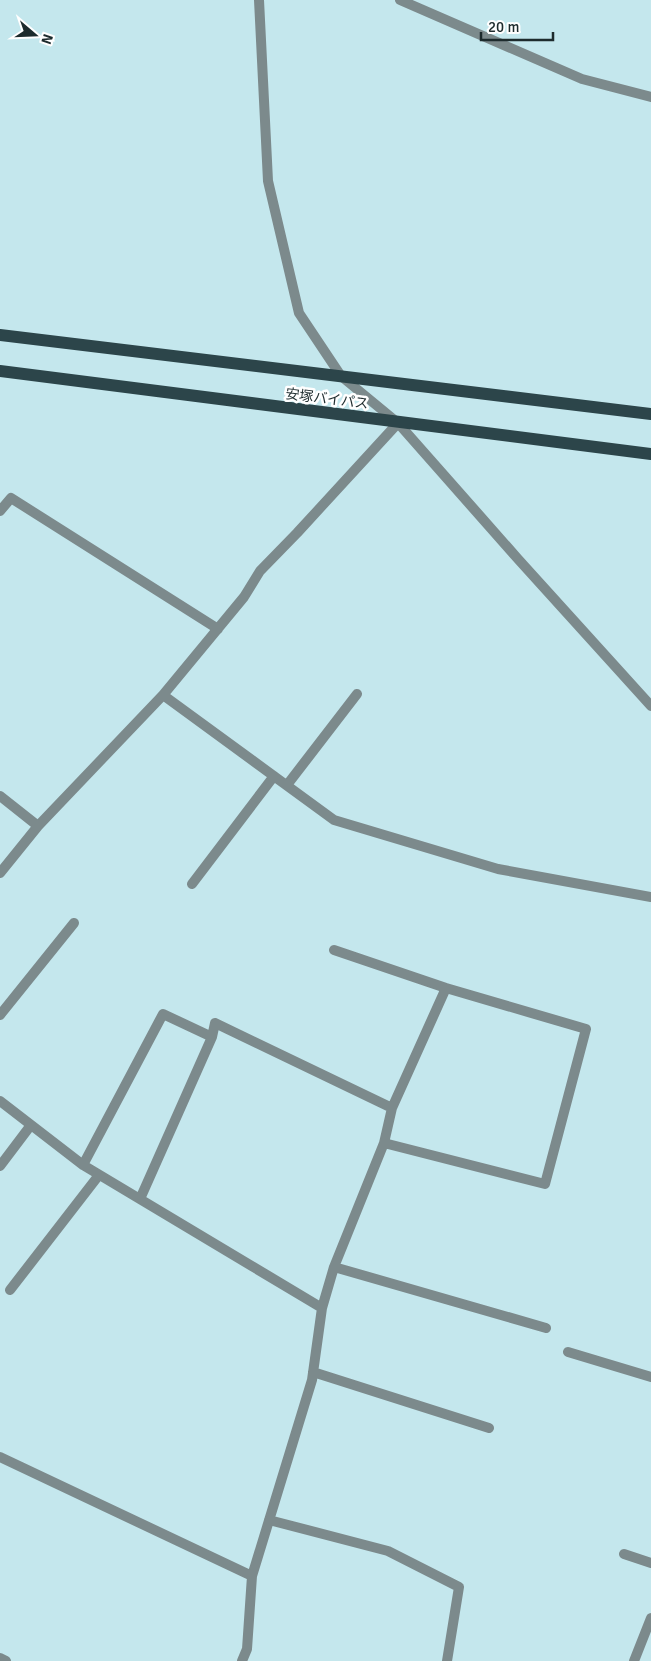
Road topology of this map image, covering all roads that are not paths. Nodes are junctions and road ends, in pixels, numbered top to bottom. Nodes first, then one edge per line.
1 (258, 0) edge
2 (400, 0) edge
3 (651, 97) edge
4 (0, 335) edge
5 (0, 372) edge
6 (341, 376) junction
7 (651, 414) edge
8 (398, 423) junction
9 (651, 454) edge
10 (0, 511) edge
11 (218, 629) junction
12 (357, 694) dead end
13 (164, 695) junction
14 (651, 706) edge
15 (274, 776) junction
16 (286, 785) junction
17 (0, 796) edge
18 (38, 826) junction
19 (0, 873) edge
20 (192, 884) dead end
21 (651, 897) edge
22 (74, 924) dead end
23 (334, 950) dead end
24 (446, 988) junction
25 (0, 1015) edge
26 (212, 1037) junction
27 (0, 1101) edge
28 (392, 1108) junction
29 (31, 1125) junction
30 (384, 1144) junction
31 (83, 1165) junction
32 (0, 1166) edge
33 (99, 1175) junction
34 (140, 1199) junction
35 (334, 1266) junction
36 (10, 1290) dead end
37 (322, 1308) junction
38 (546, 1328) dead end
39 (568, 1352) dead end
40 (313, 1372) junction
41 (651, 1377) edge
42 (489, 1428) dead end
43 (0, 1457) edge
44 (269, 1520) junction
45 (624, 1554) dead end
46 (651, 1564) edge
47 (252, 1576) junction
48 (651, 1618) edge
49 (0, 1658) edge
50 (6, 1661) edge
51 (242, 1661) edge
52 (446, 1661) edge
53 (634, 1661) edge

1 - 6 street
2 - 3 street
4 - 6 main road, 安塚バイパス
5 - 8 main road, 安塚バイパス
6 - 7 main road, 安塚バイパス
6 - 8 street
8 - 9 main road, 安塚バイパス
8 - 11 street
8 - 14 street
10 - 11 street
11 - 13 street
12 - 16 street
13 - 15 street
13 - 18 street
15 - 16 street
15 - 20 street
16 - 21 street
17 - 18 street
18 - 19 street
22 - 25 street
23 - 24 street
24 - 28 street
24 - 30 street
26 - 28 street
26 - 31 street
26 - 34 street
27 - 29 street
28 - 30 street
29 - 31 street
29 - 32 street
30 - 35 street
31 - 33 street
33 - 34 street
33 - 36 street
34 - 37 street
35 - 37 street
35 - 38 street
37 - 40 street
39 - 41 street
40 - 42 street
40 - 44 street
43 - 47 street
44 - 47 street
44 - 52 street
45 - 46 street
47 - 51 street
48 - 53 street
49 - 50 street

